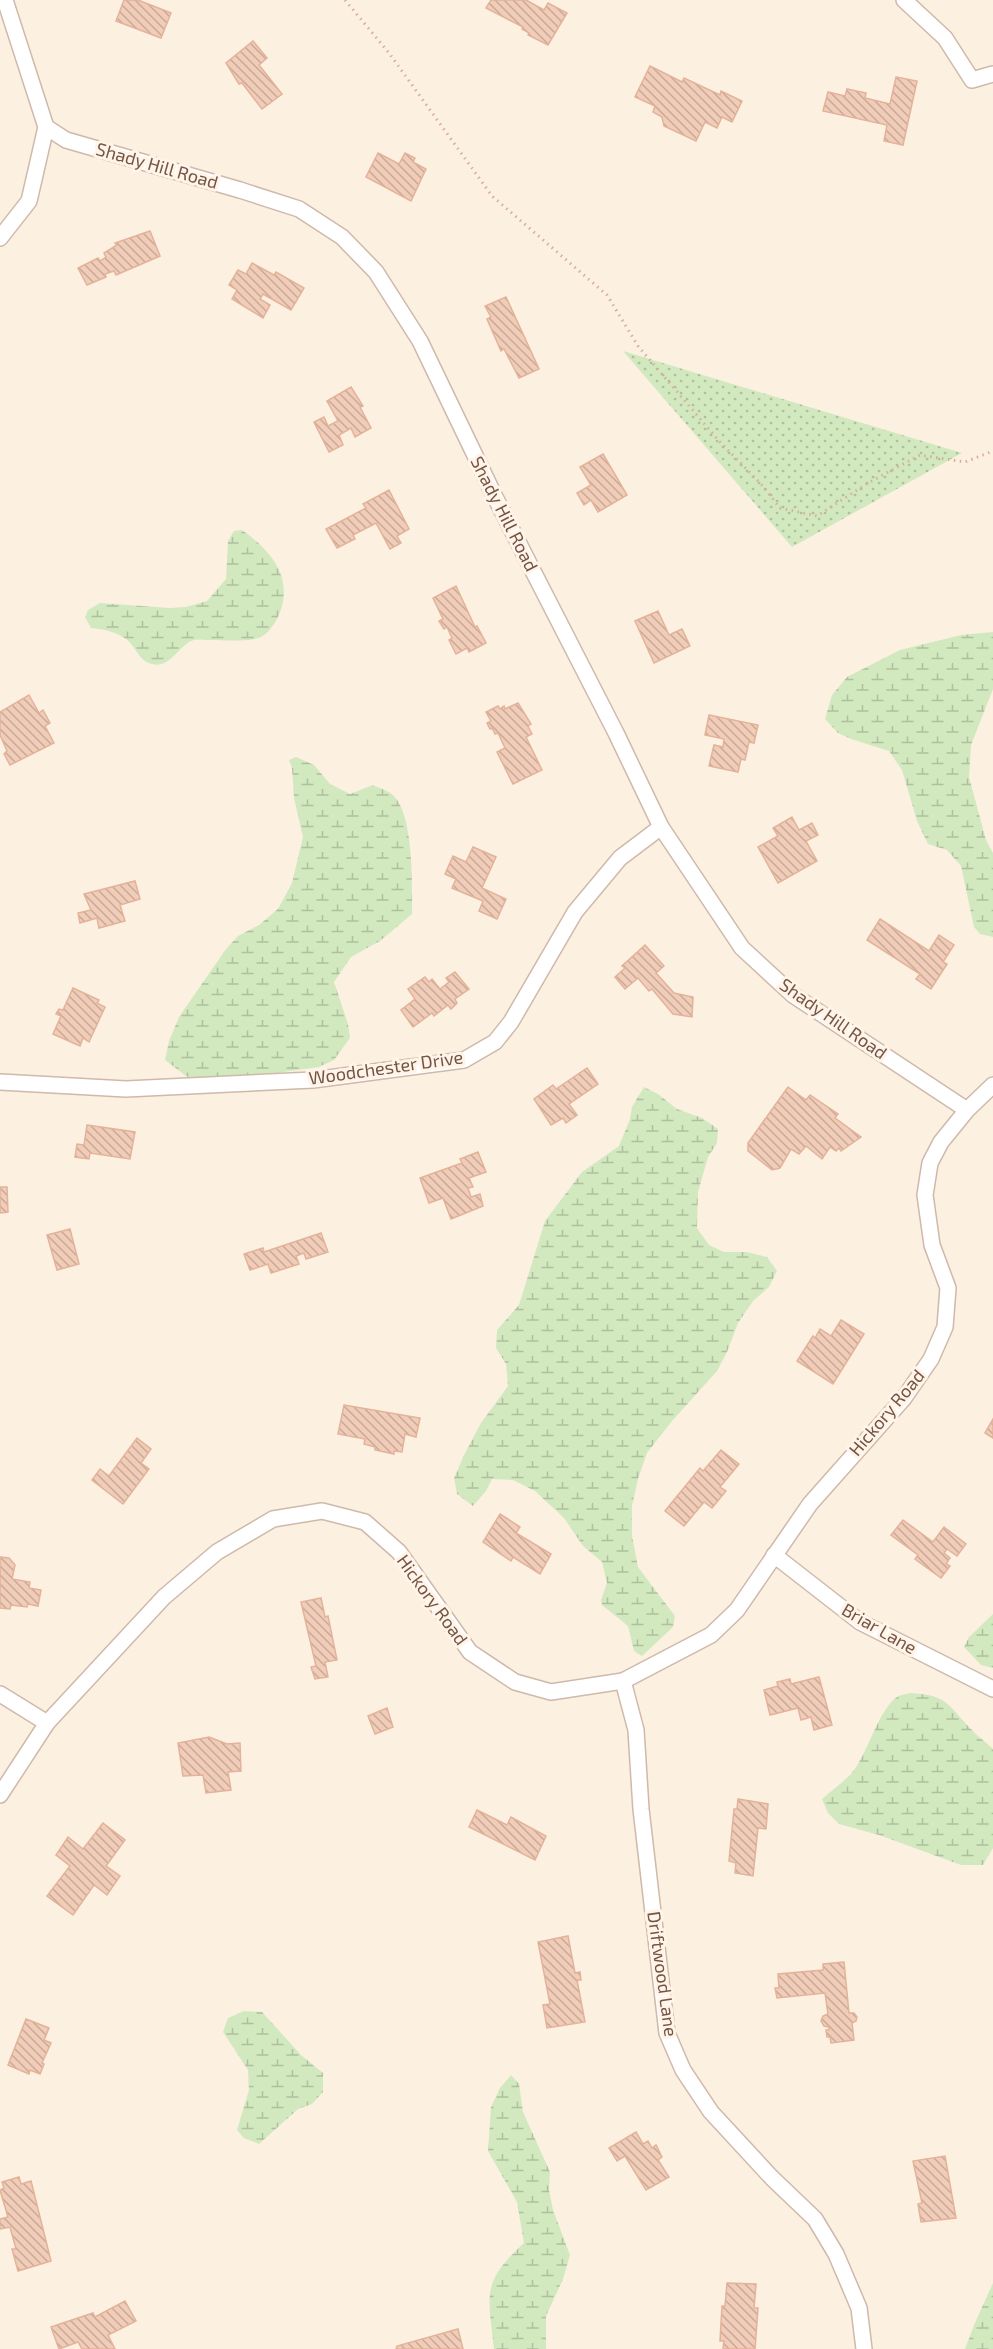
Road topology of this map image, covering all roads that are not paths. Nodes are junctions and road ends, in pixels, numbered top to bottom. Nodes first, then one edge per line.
1 (5, 0) edge
2 (904, 0) edge
3 (993, 74) edge
4 (46, 127) junction
5 (0, 238) edge
6 (661, 827) junction
7 (0, 1082) edge
8 (993, 1085) edge
9 (967, 1110) junction
10 (774, 1555) junction
11 (623, 1681) junction
12 (993, 1689) edge
13 (0, 1694) edge
14 (47, 1723) junction
15 (0, 1795) edge
16 (864, 2349) edge

1 - 4 street
2 - 3 street
4 - 5 street
4 - 6 street, Shady Hill Road
6 - 7 street, Woodchester Drive
6 - 9 street, Shady Hill Road
8 - 9 street, Hickory Road
9 - 10 street, Hickory Road
10 - 11 street, Hickory Road
10 - 12 street, Briar Lane
11 - 14 street, Hickory Road
11 - 16 street, Driftwood Lane
13 - 14 street
14 - 15 street, Hickory Road

